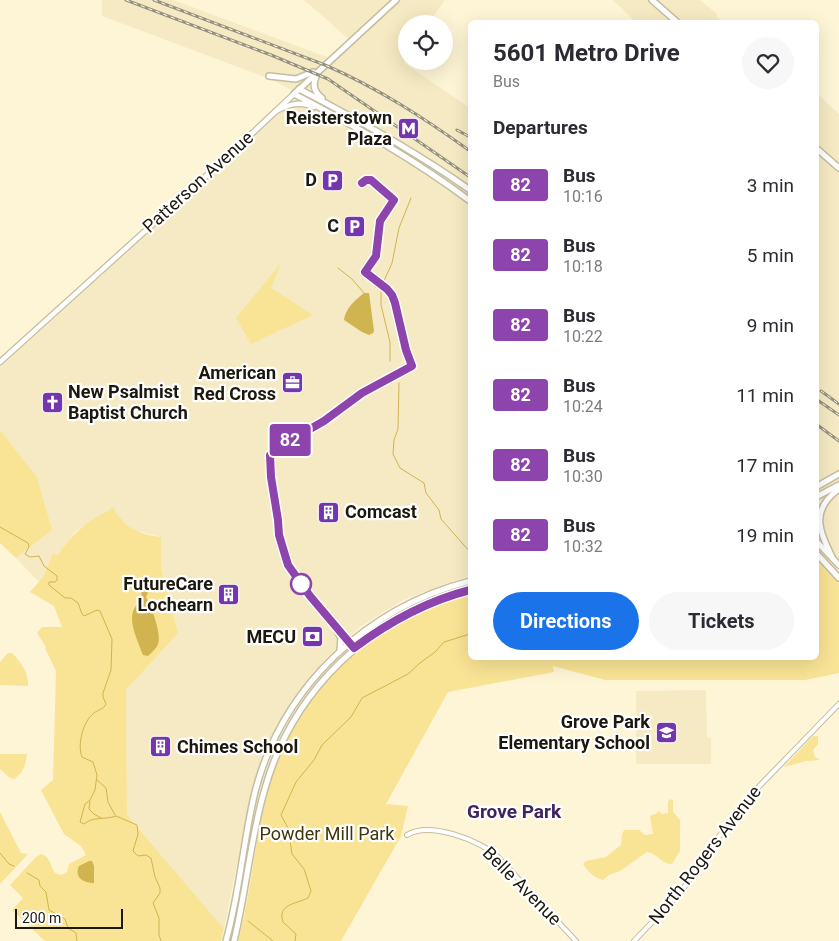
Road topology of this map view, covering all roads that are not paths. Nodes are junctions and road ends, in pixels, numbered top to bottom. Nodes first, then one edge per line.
1 (396, 0) edge
2 (652, 0) edge
3 (675, 20) edge
4 (323, 67) junction
5 (269, 76) dead end
6 (299, 89) junction
7 (294, 94) junction
8 (334, 107) junction
9 (332, 114) junction
10 (269, 116) junction
11 (819, 151) edge
12 (839, 168) edge
13 (468, 189) edge
14 (468, 200) edge
15 (0, 362) edge
16 (839, 474) edge
17 (839, 485) edge
18 (819, 486) edge
19 (839, 489) edge
20 (819, 495) edge
21 (819, 544) edge
22 (819, 556) edge
23 (832, 557) junction
24 (839, 565) edge
25 (839, 578) edge
26 (468, 582) edge
27 (468, 591) edge
28 (334, 624) dead end
29 (338, 653) junction
30 (839, 704) edge
31 (250, 815) junction
32 (257, 820) junction
33 (407, 836) dead end
34 (226, 941) edge
35 (234, 941) edge
36 (576, 941) edge
37 (634, 941) edge

1 - 4 main road, Patterson Avenue
2 - 3 main road
4 - 5 main road
4 - 6 main road, Patterson Avenue
4 - 8 main road
6 - 7 main road, Patterson Avenue
6 - 8 main road
7 - 9 main road
7 - 10 main road, Patterson Avenue
8 - 13 main road
9 - 10 main road
9 - 14 main road
10 - 15 main road, Patterson Avenue
11 - 12 main road
16 - 18 main road
17 - 20 main road
19 - 23 main road
21 - 23 main road
22 - 25 main road
23 - 24 main road
26 - 29 main road
27 - 32 main road
28 - 29 main road
29 - 31 main road
30 - 37 street, North Rogers Avenue
31 - 32 main road
31 - 34 main road
32 - 35 main road
33 - 36 street, Belle Avenue

